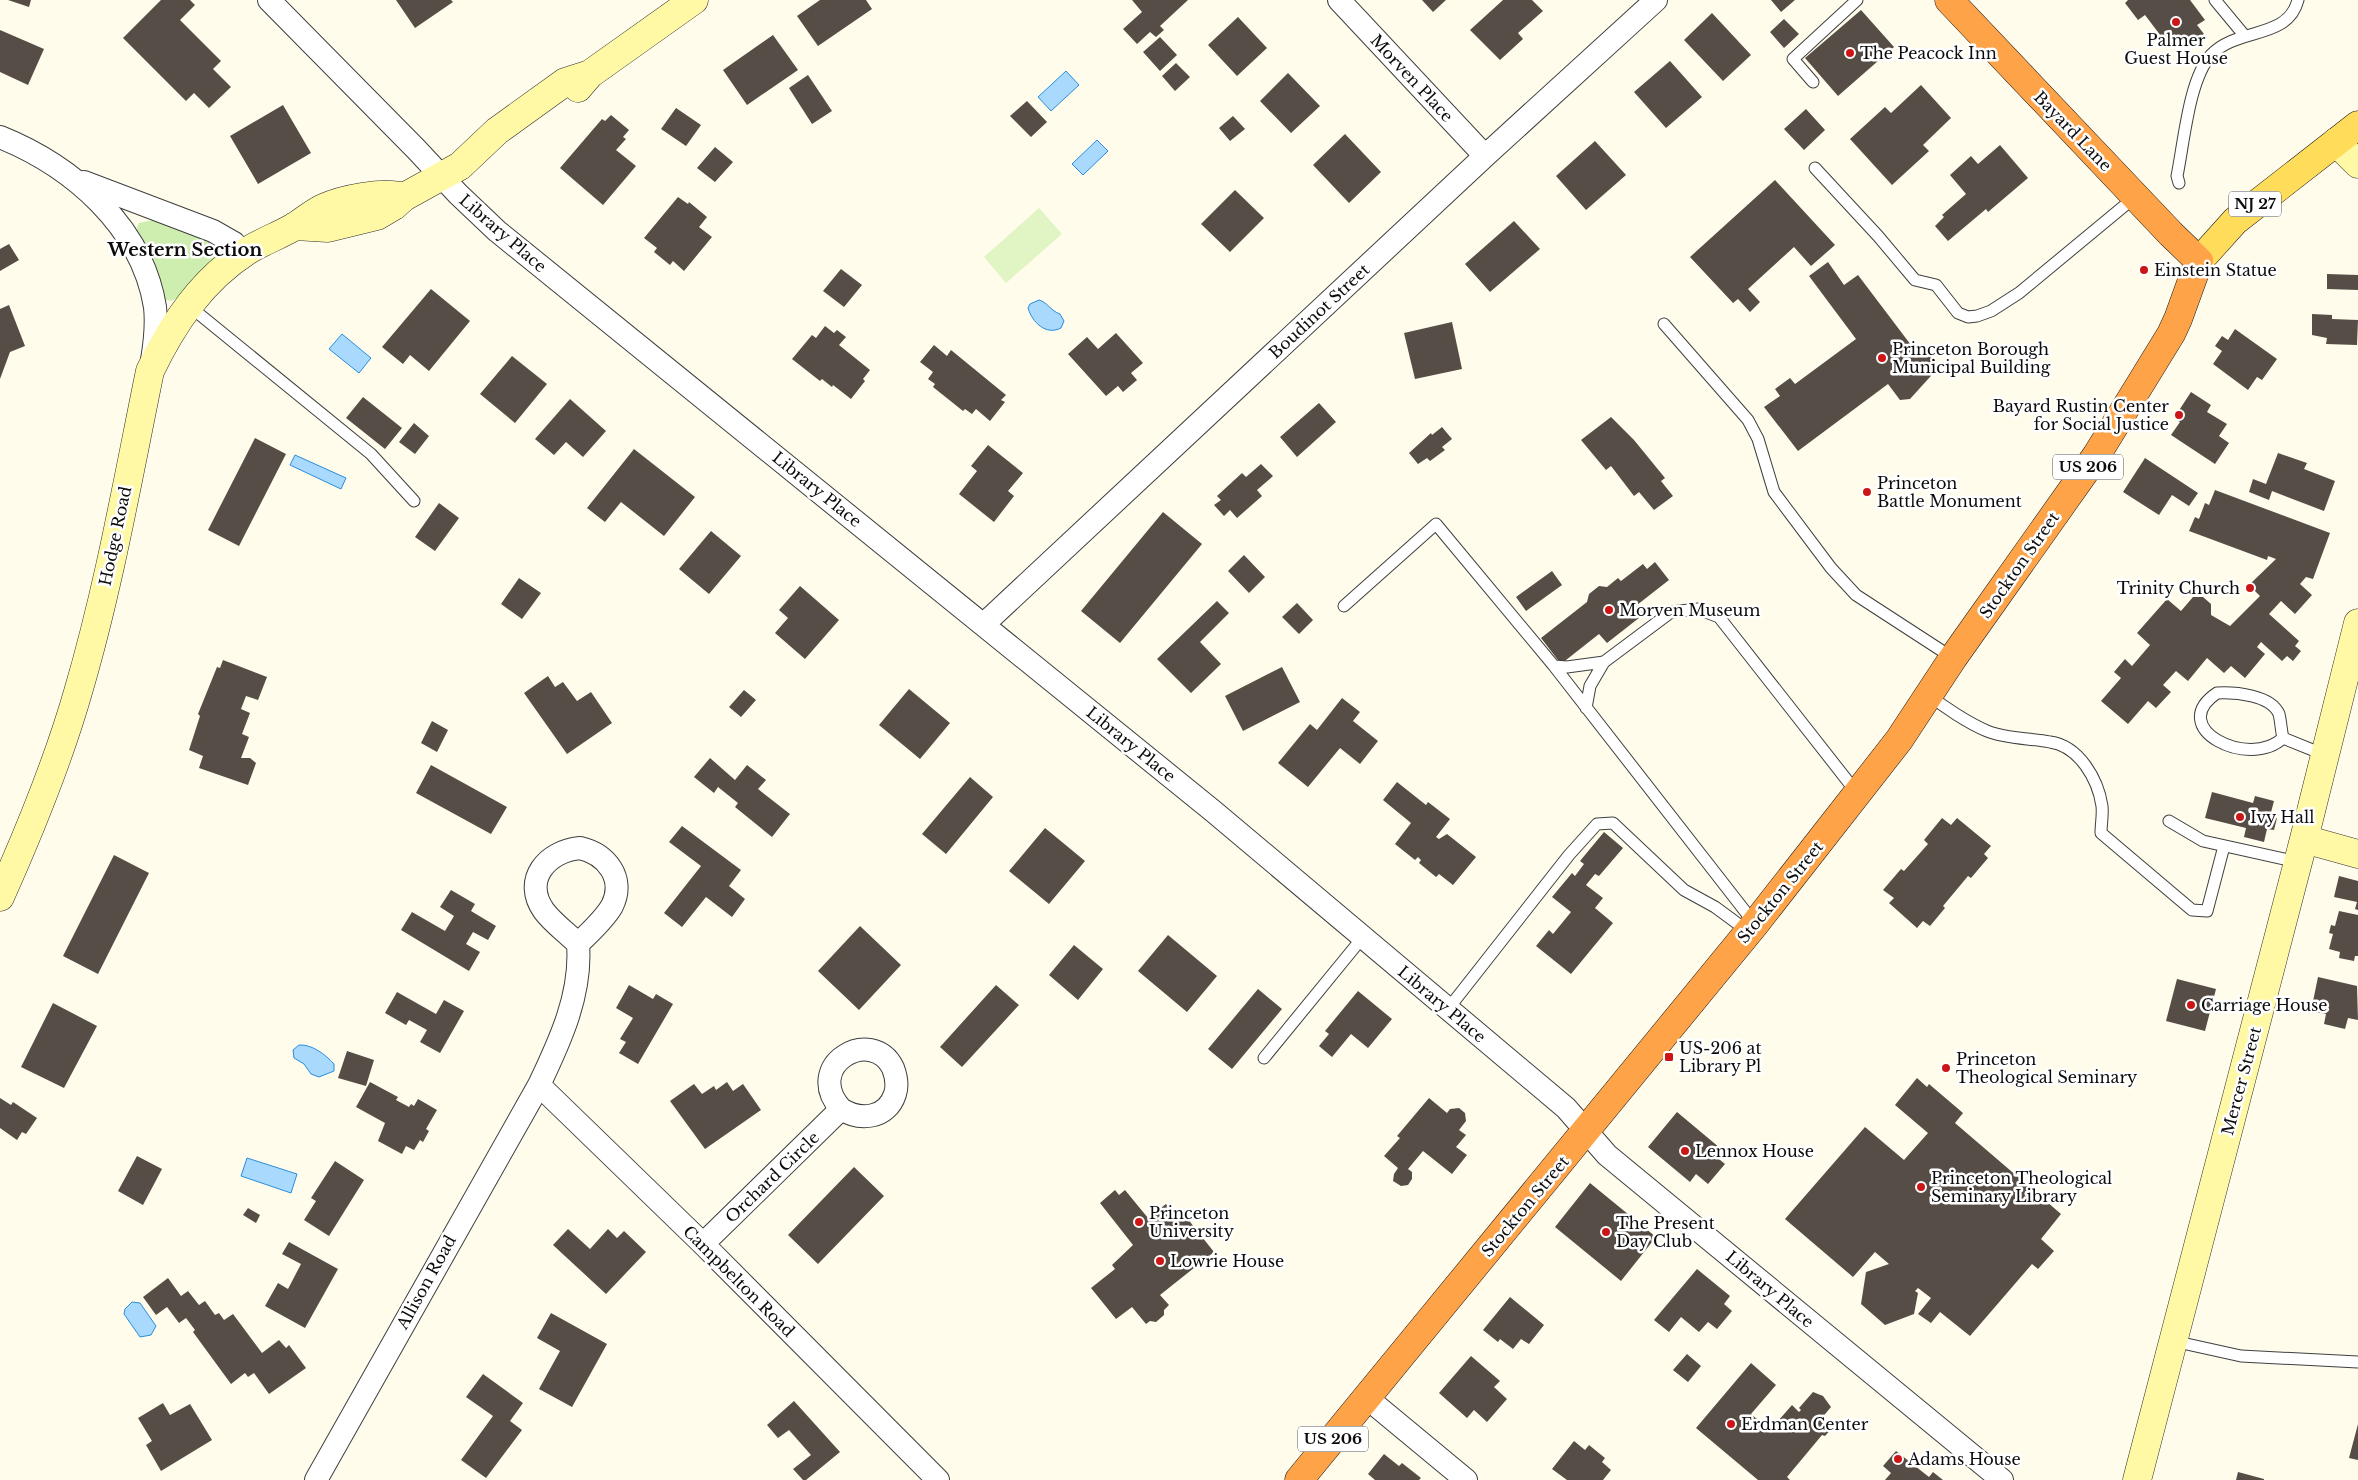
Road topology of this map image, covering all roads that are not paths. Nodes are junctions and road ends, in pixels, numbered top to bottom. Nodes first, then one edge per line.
1 (269, 0) edge
2 (694, 0) edge
3 (1339, 0) edge
4 (1656, 0) edge
5 (1858, 0) edge
6 (1948, 0) edge
7 (2215, 0) edge
8 (2298, 0) edge
9 (2244, 35) junction
10 (1813, 82) dead end
11 (2358, 124) edge
12 (0, 137) edge
13 (2336, 142) junction
14 (1485, 156) junction
15 (2358, 164) edge
16 (1815, 168) dead end
17 (72, 177) junction
18 (442, 178) junction
19 (2179, 183) dead end
20 (2135, 197) junction
21 (244, 254) junction
22 (2199, 261) junction
23 (188, 305) junction
24 (1664, 324) dead end
25 (150, 371) junction
26 (414, 501) dead end
27 (1344, 606) dead end
28 (2358, 623) edge
29 (984, 624) junction
30 (1953, 658) junction
31 (1604, 662) junction
32 (1554, 666) junction
33 (1929, 695) junction
34 (1586, 708) junction
35 (2284, 738) junction
36 (2325, 755) junction
37 (1858, 794) junction
38 (2169, 821) dead end
39 (2224, 846) junction
40 (2301, 851) junction
41 (2358, 854) edge
42 (0, 896) edge
43 (1752, 928) junction
44 (1363, 937) junction
45 (578, 944) dead end
46 (1448, 1009) junction
47 (1264, 1058) dead end
48 (539, 1084) junction
49 (841, 1109) dead end
50 (1587, 1132) junction
51 (703, 1244) junction
52 (2173, 1340) junction
53 (2358, 1362) edge
54 (1367, 1398) junction
55 (316, 1480) edge
56 (938, 1480) edge
57 (1299, 1480) edge
58 (1466, 1480) edge
59 (2002, 1480) edge
60 (2137, 1480) edge

1 - 18 street, Library Place
2 - 18 street, Hodge Road
3 - 14 street, Morven Place
4 - 14 street, Boudinot Street
5 - 10 lane
6 - 20 highway, Bayard Lane
7 - 9 lane
8 - 9 lane
9 - 19 lane
11 - 13 main road, NJ 27
12 - 17 street
13 - 15 street
13 - 22 main road, NJ 27
14 - 29 street, Boudinot Street
16 - 20 lane
17 - 21 street
17 - 25 street
18 - 21 street, Hodge Road
18 - 29 street, Library Place
20 - 22 highway, Bayard Lane
21 - 23 street, Hodge Road
22 - 30 highway, Stockton Street / US 206
23 - 25 street, Hodge Road
23 - 26 lane
24 - 30 lane
25 - 42 street, Hodge Road
27 - 32 lane
28 - 36 street, Mercer Street
29 - 44 street, Library Place
30 - 33 highway, Stockton Street / US 206
31 - 32 lane
31 - 34 lane
31 - 37 lane
32 - 34 lane
33 - 37 highway, Stockton Street / US 206
33 - 39 lane
34 - 43 lane
35 - 35 lane
35 - 36 lane
36 - 40 street, Mercer Street
37 - 43 highway, Stockton Street / US 206
38 - 39 lane
39 - 40 lane
40 - 41 street
40 - 52 street, Mercer Street
43 - 46 lane
43 - 50 highway, Stockton Street / US 206
44 - 46 street, Library Place
44 - 47 lane
45 - 48 street, Allison Road
46 - 50 street, Library Place
48 - 51 street, Campbelton Road
48 - 55 street, Allison Road
49 - 51 street, Orchard Circle
50 - 54 highway, Stockton Street / US 206
50 - 59 street, Library Place
51 - 56 street, Campbelton Road
52 - 53 lane
52 - 60 street, Mercer Street
54 - 57 highway, Stockton Street / US 206
54 - 58 street

